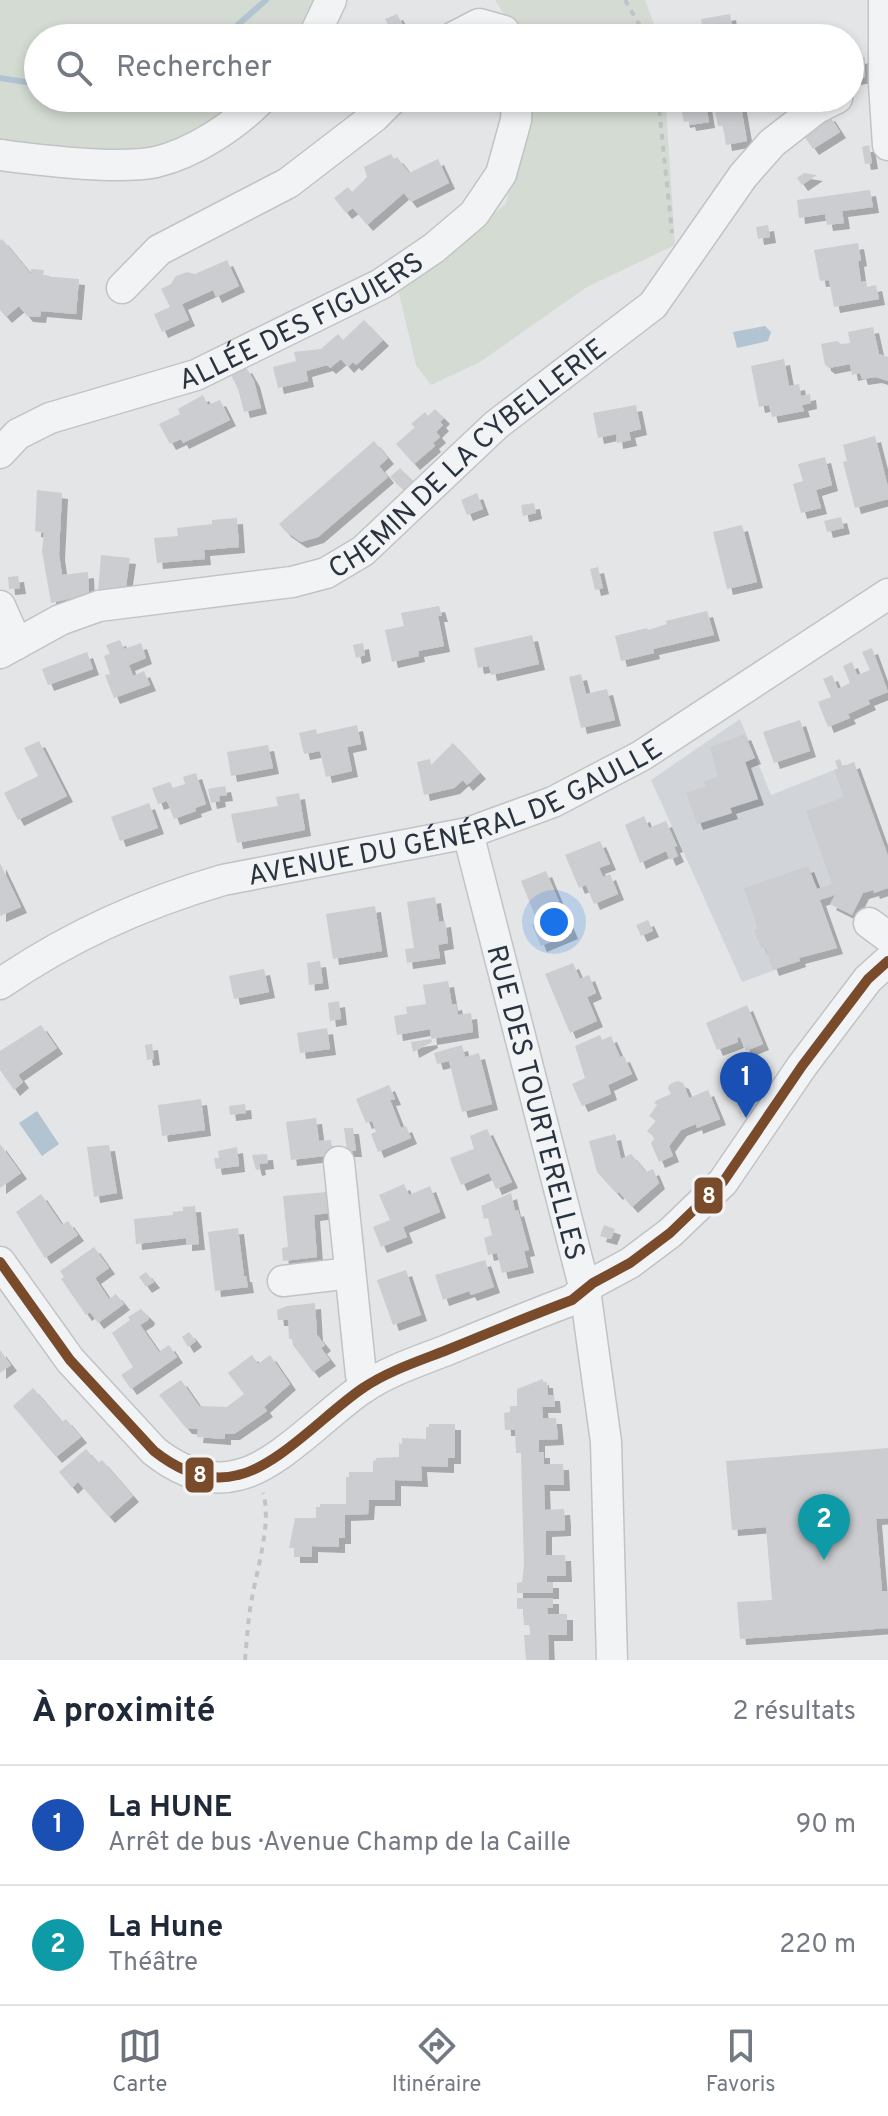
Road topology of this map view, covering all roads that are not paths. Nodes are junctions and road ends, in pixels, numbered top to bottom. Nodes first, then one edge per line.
1 (331, 0) edge
2 (884, 0) edge
3 (320, 24) edge
4 (884, 84) junction
5 (864, 89) edge
6 (249, 112) edge
7 (379, 112) edge
8 (516, 112) edge
9 (812, 112) edge
10 (888, 145) edge
11 (0, 155) edge
12 (122, 288) dead end
13 (0, 453) edge
14 (888, 594) edge
15 (0, 606) edge
16 (8, 649) edge
17 (468, 833) junction
18 (884, 949) edge
19 (0, 984) edge
20 (339, 1162) dead end
21 (350, 1273) junction
22 (3, 1274) edge
23 (283, 1281) dead end
24 (585, 1290) junction
25 (365, 1387) junction
26 (612, 1660) edge

1 - 3 street
2 - 4 street
4 - 5 street
4 - 10 street
6 - 11 street
7 - 12 street
8 - 13 street, ALLÉE DES FIGUIERS
9 - 16 street, CHEMIN DE LA CYBELLERIE
14 - 17 street, AVENUE DU GÉNÉRAL DE GAULLE
15 - 16 street
17 - 19 street, AVENUE DU GÉNÉRAL DE GAULLE
17 - 24 street, RUE DES TOURTERELLES
18 - 24 street
20 - 21 street
21 - 23 street
21 - 25 street
22 - 25 street
24 - 25 street
24 - 26 street, RUE DES TOURTERELLES

